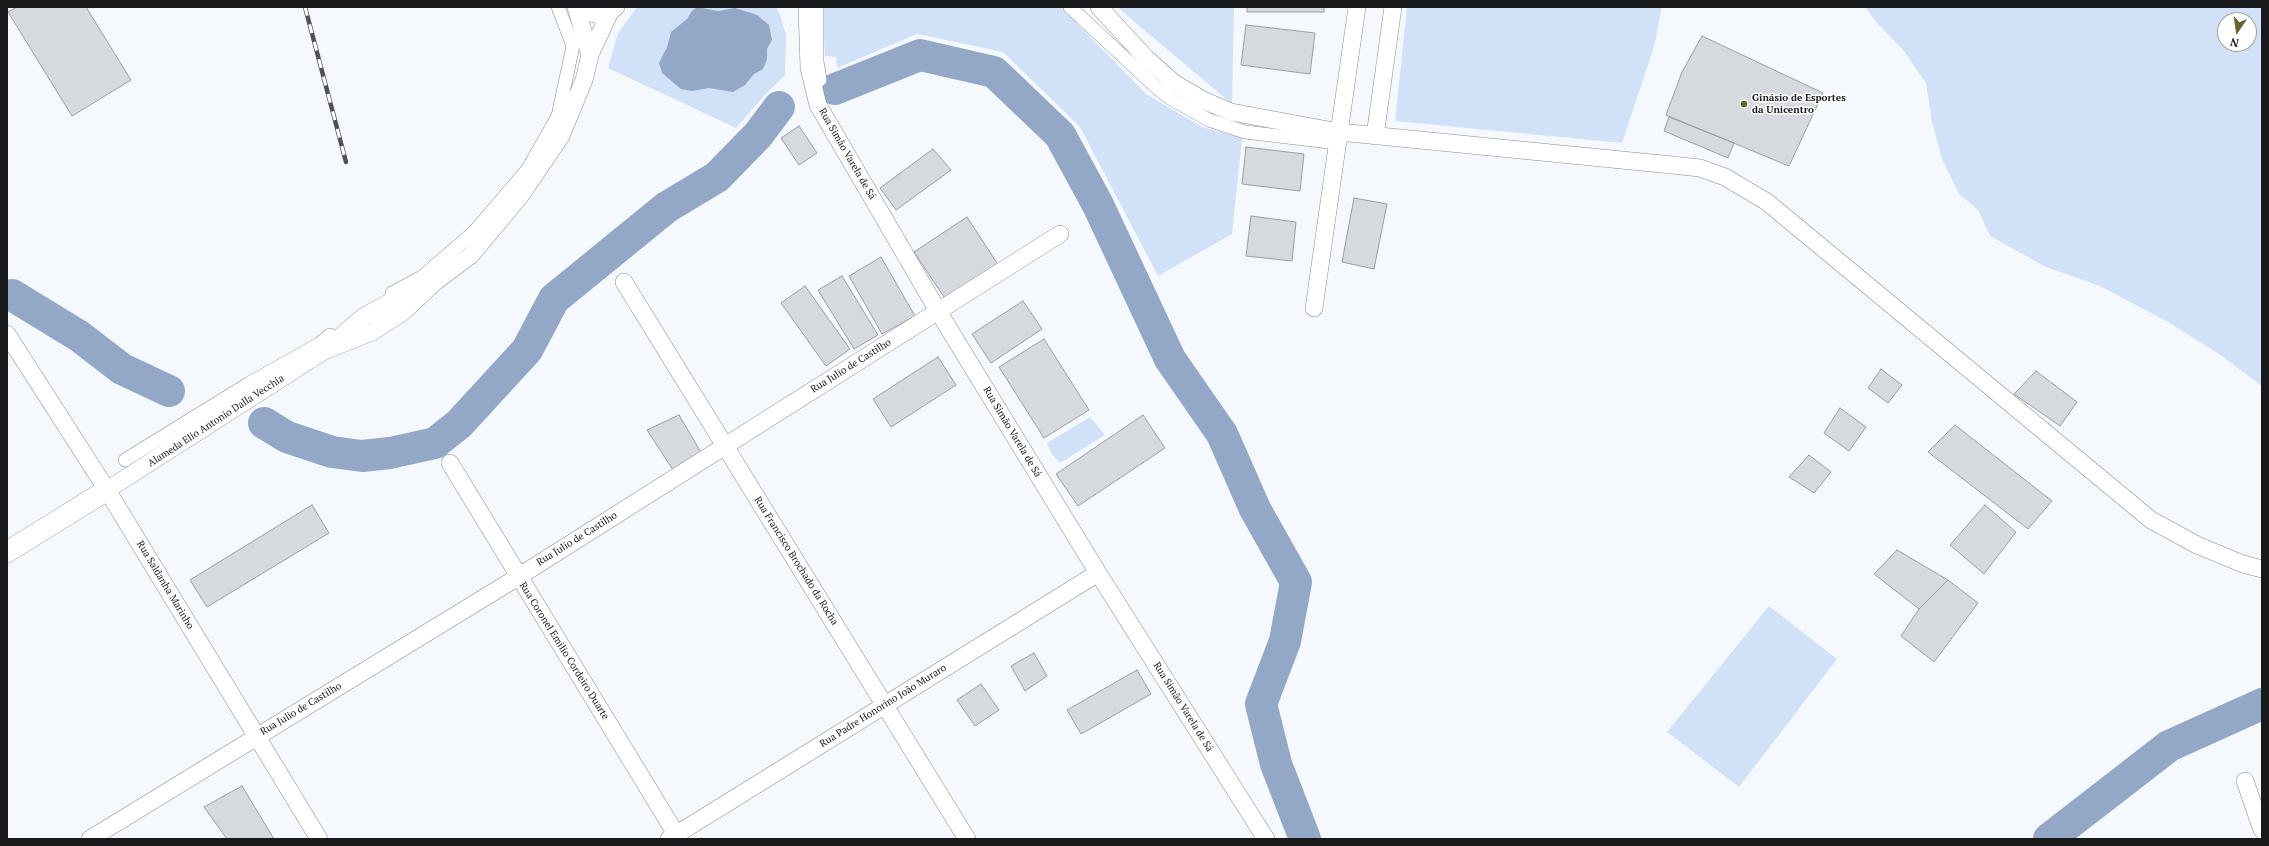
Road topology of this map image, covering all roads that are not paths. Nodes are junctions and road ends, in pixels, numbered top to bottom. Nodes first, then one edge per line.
1 (558, 7) edge
2 (577, 7) edge
3 (807, 7) edge
4 (818, 7) edge
5 (1070, 7) edge
6 (1099, 7) edge
7 (1357, 7) edge
8 (1393, 7) edge
9 (613, 10) edge
10 (590, 55) junction
11 (820, 80) dead end
12 (1375, 136) junction
13 (1338, 137) junction
14 (1060, 234) dead end
15 (624, 282) dead end
16 (1314, 308) dead end
17 (938, 311) junction
18 (7, 334) edge
19 (725, 446) junction
20 (125, 460) dead end
21 (450, 463) dead end
22 (107, 490) junction
23 (7, 552) edge
24 (2262, 569) edge
25 (1098, 573) junction
26 (518, 577) junction
27 (885, 705) junction
28 (256, 735) junction
29 (2245, 781) dead end
30 (2262, 830) edge
31 (675, 837) edge
32 (90, 839) edge
33 (319, 839) edge
34 (967, 839) edge
35 (1266, 839) edge

1 - 20 street
2 - 9 street
2 - 10 street
3 - 17 street, Rua Simão Varela de Sá
4 - 11 street
5 - 13 street
6 - 13 street
7 - 13 street
8 - 12 street
9 - 10 street, Alameda Elio Antonio Dalla Vecchia
10 - 22 street, Alameda Elio Antonio Dalla Vecchia
12 - 13 street
12 - 24 street
13 - 16 street
14 - 17 street, Rua Julio de Castilho
15 - 19 street, Rua Francisco Brochado da Rocha
17 - 19 street, Rua Julio de Castilho
17 - 25 street, Rua Simão Varela de Sá
18 - 22 street, Rua Saldanha Marinho
19 - 26 street, Rua Julio de Castilho
19 - 27 street, Rua Francisco Brochado da Rocha
21 - 26 street, Rua Coronel Emilio Cordeiro Duarte
22 - 23 street
22 - 28 street, Rua Saldanha Marinho
25 - 27 street, Rua Padre Honorino João Muraro
25 - 35 street, Rua Simão Varela de Sá
26 - 28 street, Rua Julio de Castilho
26 - 31 street, Rua Coronel Emilio Cordeiro Duarte
27 - 31 street, Rua Padre Honorino João Muraro
27 - 34 street, Rua Francisco Brochado da Rocha
28 - 32 street, Rua Julio de Castilho
28 - 33 street, Rua Saldanha Marinho
29 - 30 street

